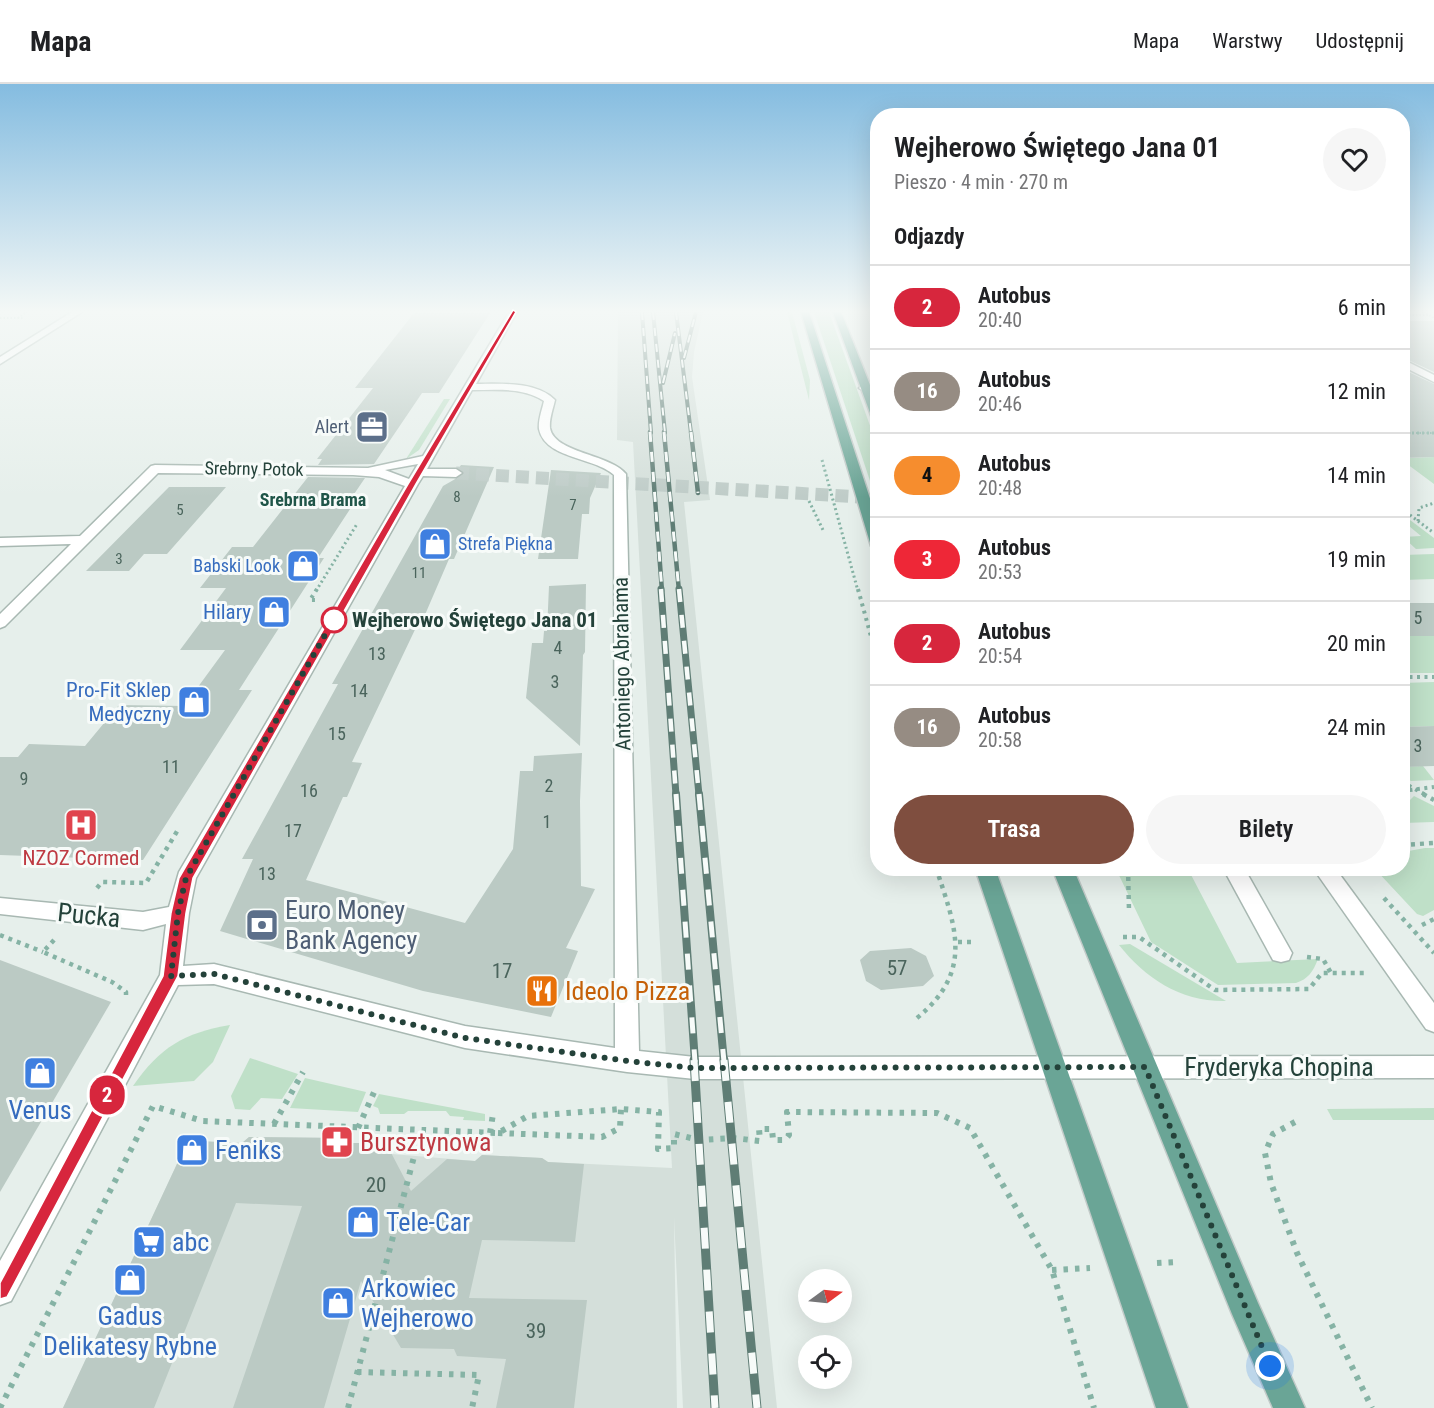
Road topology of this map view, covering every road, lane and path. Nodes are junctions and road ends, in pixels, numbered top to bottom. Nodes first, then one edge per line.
1 (477, 374) edge
2 (824, 374) edge
3 (859, 374) edge
4 (469, 387) junction
5 (864, 388) junction
6 (870, 388) edge
7 (870, 402) edge
8 (1410, 433) edge
9 (1434, 433) edge
10 (821, 454) dead end
11 (428, 458) junction
12 (353, 471) junction
13 (456, 473) tunnel mouth
14 (415, 478) junction
15 (809, 501) dead end
16 (1434, 503) edge
17 (1410, 515) edge
18 (870, 520) edge
19 (1418, 521) junction
20 (1425, 526) junction
21 (1434, 526) edge
22 (823, 530) dead end
23 (1434, 533) edge
24 (82, 540) junction
25 (0, 542) edge
26 (0, 623) edge
27 (870, 633) edge
28 (1410, 677) edge
29 (1434, 677) edge
30 (1434, 787) edge
31 (1412, 788) joint
32 (1434, 800) edge
33 (1434, 843) edge
34 (1410, 844) edge
35 (938, 876) edge
36 (988, 876) edge
37 (1065, 876) edge
38 (1128, 876) edge
39 (1237, 876) edge
40 (1329, 876) edge
41 (1382, 896) dead end
42 (0, 906) edge
43 (1129, 911) dead end
44 (178, 913) junction
45 (1434, 919) edge
46 (1422, 925) dead end
47 (0, 936) edge
48 (1120, 937) dead end
49 (958, 942) junction
50 (972, 942) dead end
51 (43, 952) dead end
52 (1434, 953) edge
53 (1281, 954) dead end
54 (1398, 972) junction
55 (171, 976) junction
56 (916, 1018) dead end
57 (1434, 1022) edge
58 (627, 1061) junction
59 (1053, 1067) junction
60 (1145, 1067) junction
61 (1434, 1067) edge
62 (303, 1072) dead end
63 (375, 1090) dead end
64 (621, 1109) junction
65 (493, 1114) dead end
66 (1295, 1122) dead end
67 (274, 1124) junction
68 (358, 1128) junction
69 (421, 1130) junction
70 (490, 1133) junction
71 (498, 1133) junction
72 (1176, 1262) dead end
73 (1156, 1263) dead end
74 (1096, 1268) dead end
75 (1052, 1270) junction
76 (0, 1290) edge
77 (357, 1372) junction
78 (0, 1408) edge
79 (348, 1408) edge
80 (472, 1408) edge
81 (1094, 1408) edge
82 (1172, 1408) edge
83 (1289, 1408) edge
84 (1372, 1408) edge

1 - 4 street
2 - 18 main road
3 - 5 main road
4 - 11 street
4 - 58 street, Antoniego Abrahama
5 - 6 street
5 - 7 main road
8 - 9 path
10 - 27 path
11 - 12 street, Srebrny Potok
11 - 14 street
12 - 14 street, Srebrny Potok
12 - 24 street, Srebrny Potok
13 - 14 street, Srebrny Potok
14 - 44 street
15 - 22 path
16 - 19 path
17 - 19 path
19 - 20 path
20 - 21 path
20 - 23 path
24 - 25 street
24 - 26 street
28 - 29 path
30 - 31 path
31 - 32 path
33 - 34 path
35 - 49 path
36 - 59 main road
37 - 60 main road
38 - 43 path
39 - 53 street
40 - 54 street
41 - 52 path
42 - 44 street, Pucka
44 - 55 street
45 - 46 path
47 - 51 path
48 - 54 path
49 - 50 path
49 - 56 path
54 - 57 street
55 - 58 street
55 - 76 street
58 - 59 street
59 - 60 street, Fryderyka Chopina
59 - 82 main road
60 - 61 street, Fryderyka Chopina
60 - 83 main road
62 - 67 path
63 - 68 path
64 - 71 path
64 - 71 path
64 - 75 path
65 - 70 path
66 - 84 path
67 - 68 path
67 - 78 path
68 - 69 path
69 - 70 path
69 - 77 path
70 - 71 path
72 - 73 path
74 - 75 path
75 - 81 path
77 - 79 path
77 - 80 path

